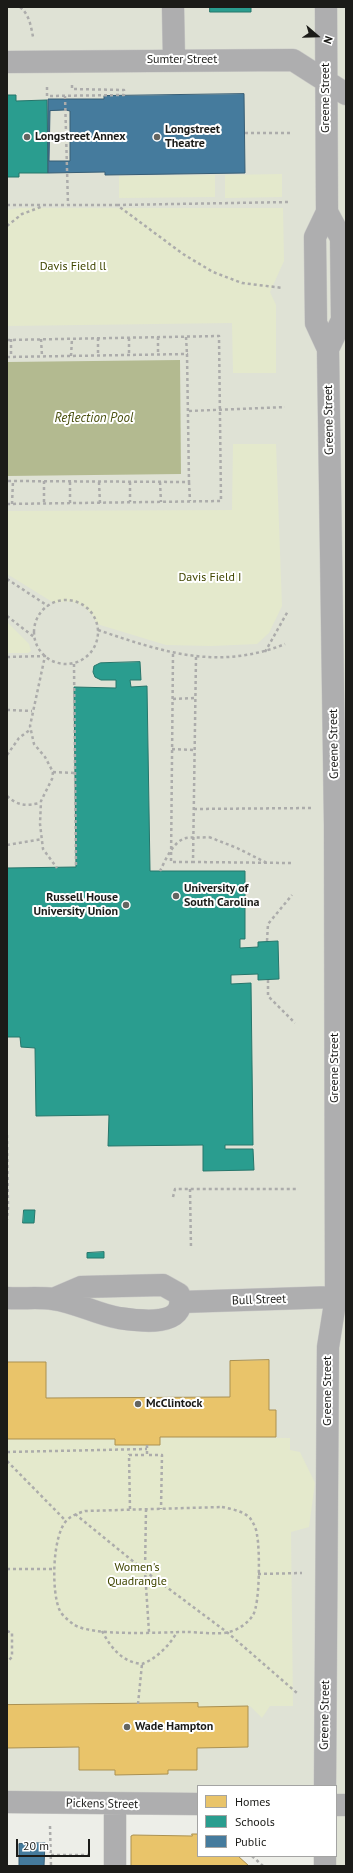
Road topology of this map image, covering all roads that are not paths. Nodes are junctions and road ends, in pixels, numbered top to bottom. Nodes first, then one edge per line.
1 (173, 7) edge
2 (326, 7) edge
3 (174, 60) junction
4 (7, 62) edge
5 (326, 80) junction
6 (346, 94) edge
7 (336, 1297) junction
8 (7, 1298) edge
9 (53, 1299) junction
10 (181, 1302) junction
11 (325, 1785) edge
12 (7, 1802) edge
13 (115, 1804) junction
14 (197, 1804) edge
15 (106, 1860) edge

1 - 3 street
2 - 5 street, Greene Street
3 - 4 street, Sumter Street
3 - 5 street, Sumter Street
5 - 6 street, Sumter Street
5 - 7 street, Greene Street
7 - 10 street, Bull Street
7 - 11 street, Greene Street
8 - 9 street
9 - 10 street
9 - 10 street
12 - 13 street, Pickens Street
13 - 14 street, Pickens Street
13 - 15 street

